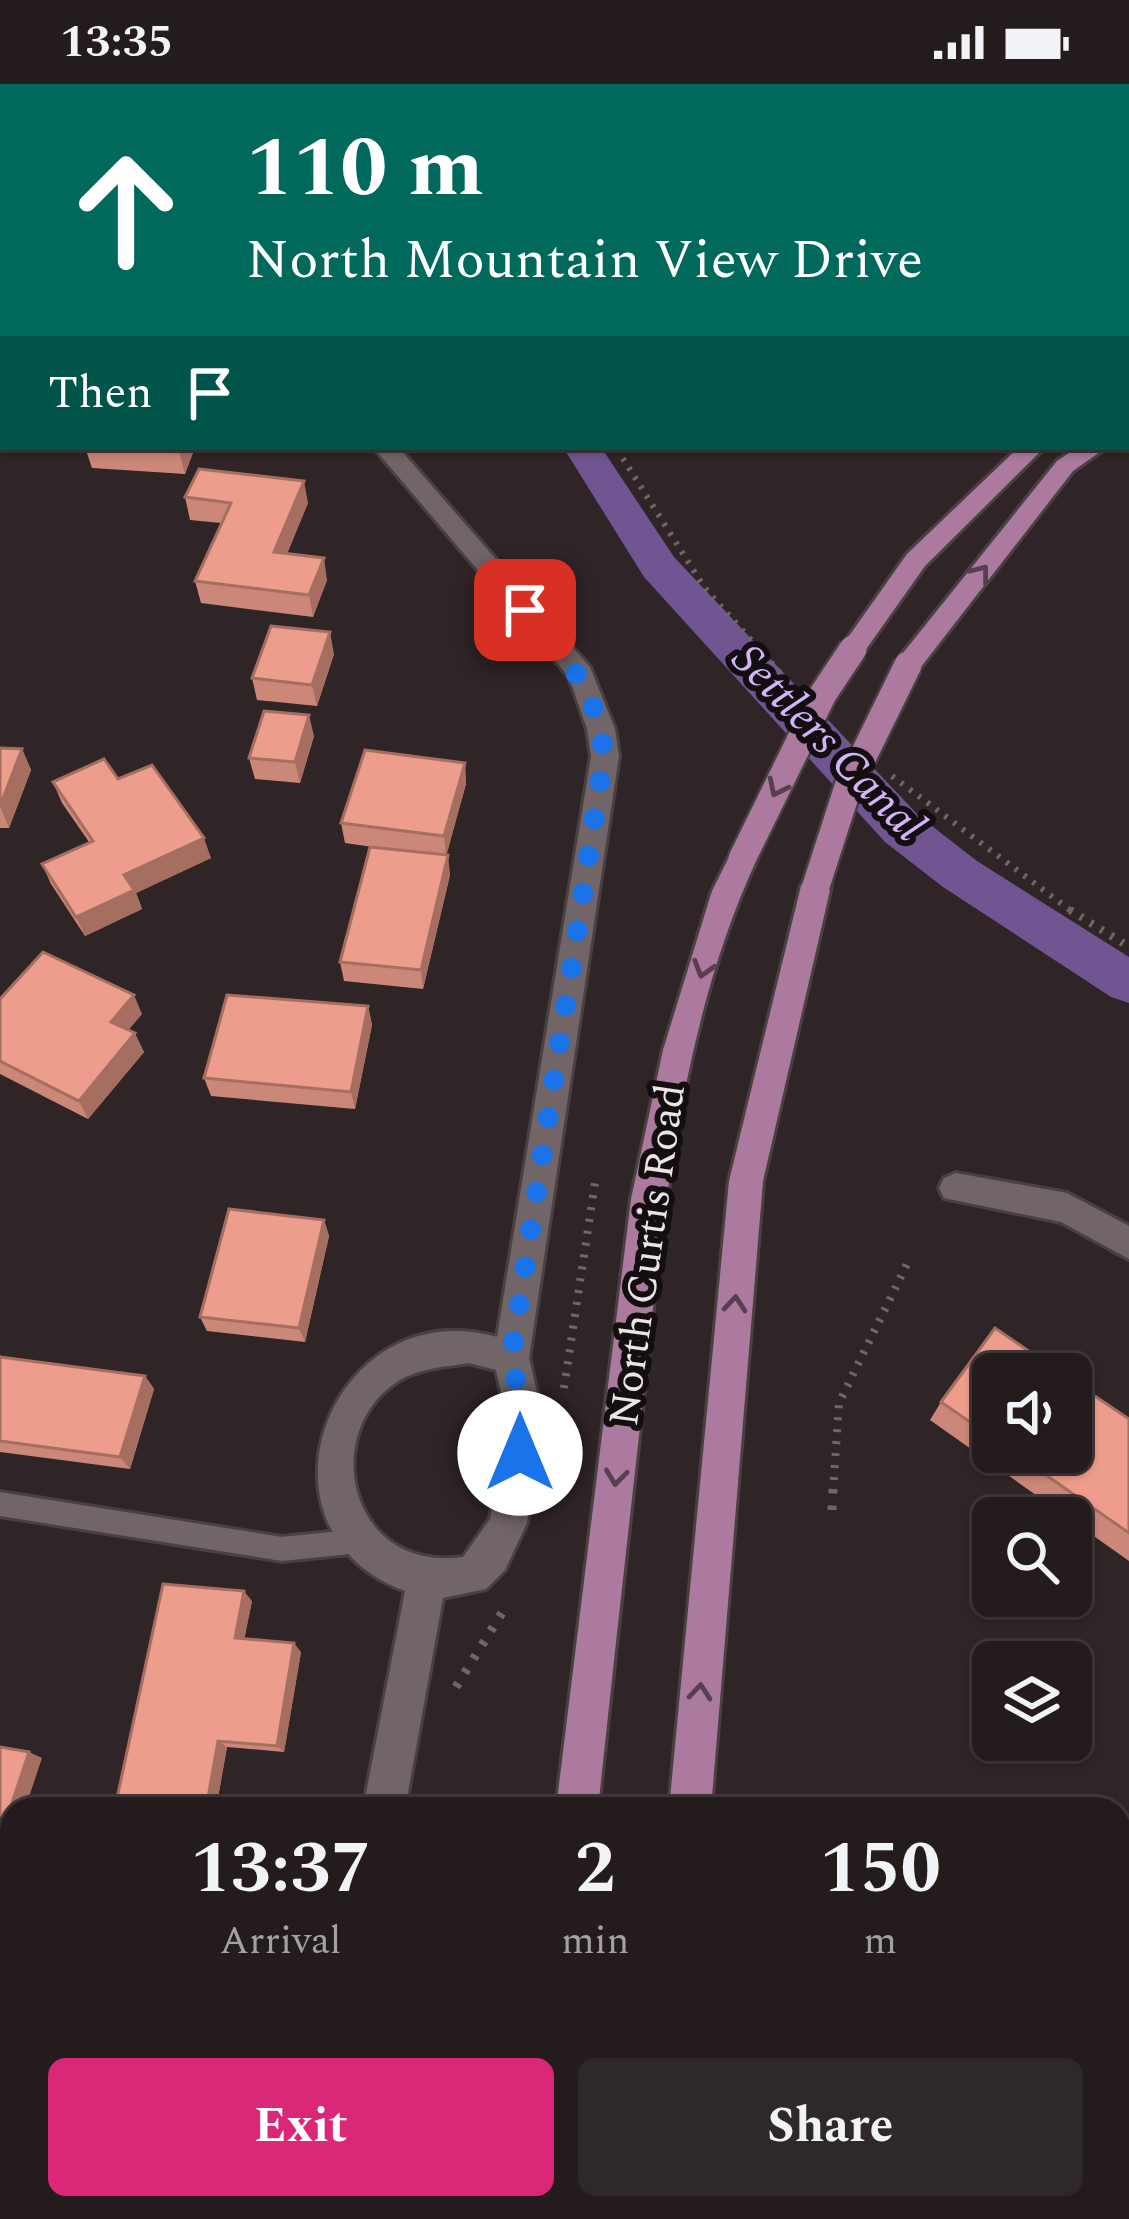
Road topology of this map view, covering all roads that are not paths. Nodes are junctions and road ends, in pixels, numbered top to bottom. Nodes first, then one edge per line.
1 (389, 450) edge
2 (1030, 450) edge
3 (1090, 450) edge
4 (956, 1188) dead end
5 (1129, 1244) edge
6 (511, 1358) junction
7 (0, 1504) edge
8 (359, 1540) junction
9 (427, 1578) junction
10 (385, 1797) edge
11 (578, 1797) edge
12 (691, 1797) edge

1 - 6 street
2 -> 11 main road, North Curtis Road, bridge
12 -> 3 main road, North Curtis Road, bridge
4 - 5 street
6 - 8 street
6 - 9 street
7 - 8 lane
8 - 9 street
9 - 10 street

